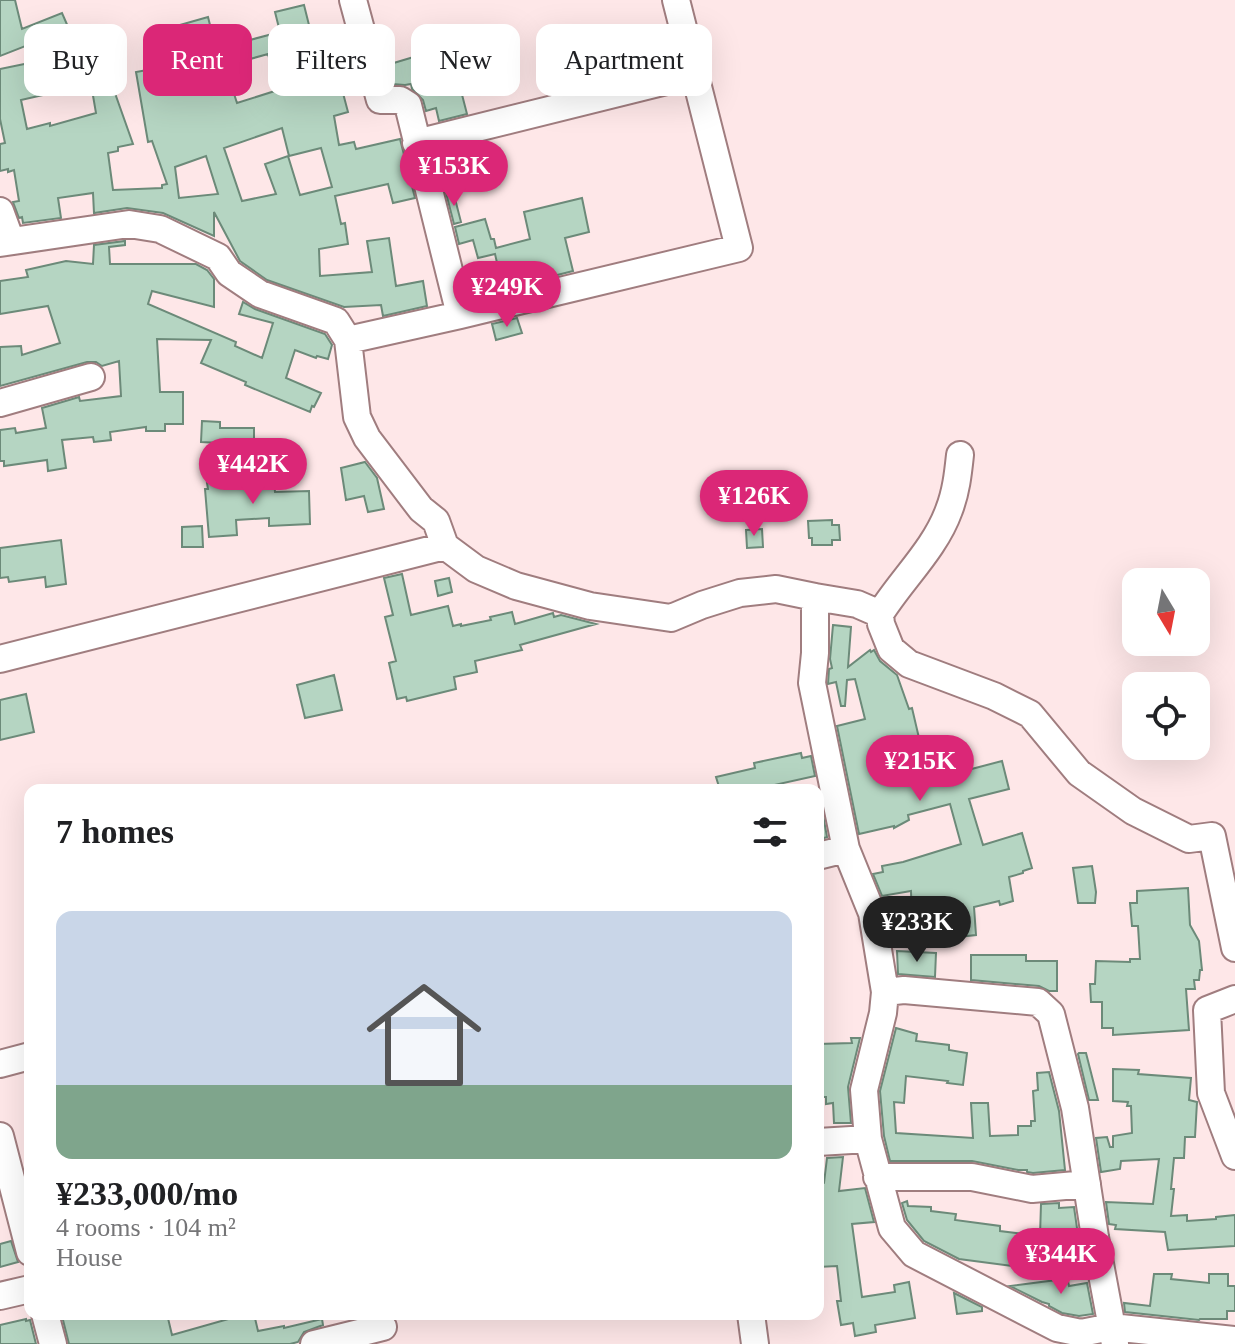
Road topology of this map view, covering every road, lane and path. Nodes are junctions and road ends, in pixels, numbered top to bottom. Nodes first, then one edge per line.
1 (353, 0) edge
2 (676, 0) edge
3 (682, 24) edge
4 (606, 96) edge
5 (701, 96) edge
6 (416, 143) junction
7 (0, 211) edge
8 (6, 242) edge
9 (460, 315) junction
10 (348, 340) junction
11 (91, 377) dead end
12 (0, 403) edge
13 (960, 455) dead end
14 (445, 546) junction
15 (815, 597) junction
16 (880, 614) junction
17 (0, 659) edge
18 (846, 849) junction
19 (824, 854) edge
20 (1235, 948) edge
21 (885, 992) junction
22 (1235, 999) edge
23 (24, 1058) edge
24 (0, 1064) edge
25 (0, 1136) edge
26 (868, 1139) junction
27 (824, 1142) edge
28 (1235, 1156) edge
29 (877, 1177) junction
30 (1087, 1184) junction
31 (24, 1229) edge
32 (24, 1290) edge
33 (0, 1296) edge
34 (47, 1320) edge
35 (752, 1320) edge
36 (383, 1328) edge
37 (1113, 1335) edge
38 (1234, 1337) edge
39 (53, 1344) edge
40 (314, 1344) edge
41 (755, 1344) edge

1 - 6 street
2 - 3 street
4 - 6 street
5 - 9 street
6 - 9 street
7 - 8 street
8 - 10 street
9 - 10 street
10 - 14 street
11 - 12 street
13 - 16 street
14 - 15 street
14 - 17 street
15 - 16 street
15 - 18 street
16 - 20 street
18 - 19 street
18 - 21 street
21 - 26 street
21 - 30 street
22 - 28 street
23 - 24 street
25 - 31 street
26 - 27 street
26 - 29 street
29 - 30 street
29 - 37 street
30 - 37 street
32 - 33 street
34 - 39 street
35 - 41 street
36 - 40 street
37 - 38 street

